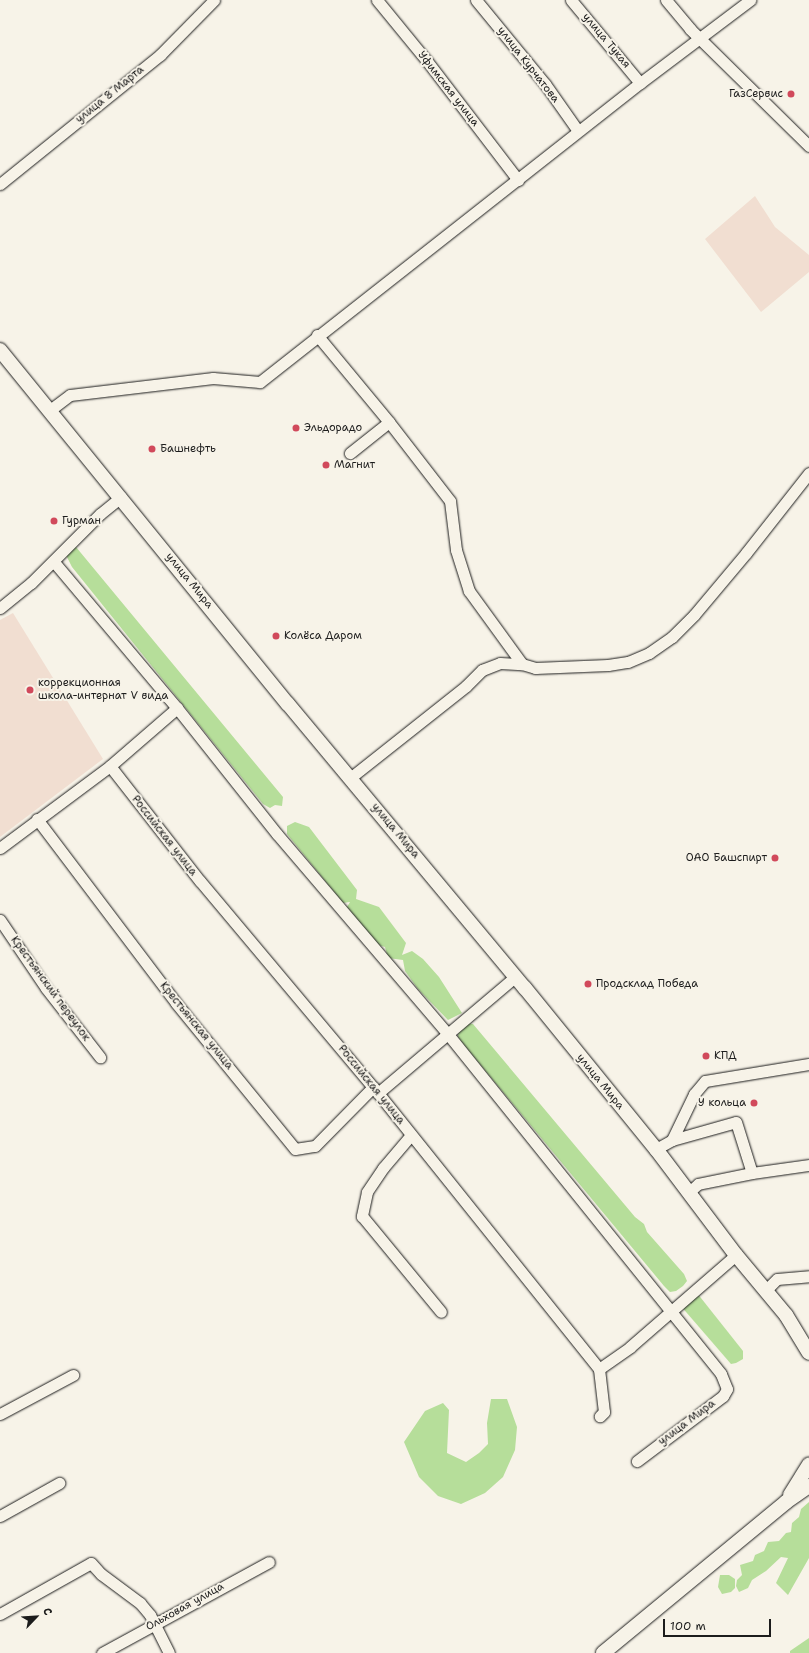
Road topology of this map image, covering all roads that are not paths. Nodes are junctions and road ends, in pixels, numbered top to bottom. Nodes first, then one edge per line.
1 (214, 0) edge
2 (377, 0) edge
3 (476, 0) edge
4 (571, 0) edge
5 (666, 0) edge
6 (750, 0) edge
7 (700, 38) junction
8 (640, 83) junction
9 (578, 131) junction
10 (809, 146) edge
11 (518, 180) junction
12 (0, 184) edge
13 (318, 335) junction
14 (0, 350) edge
15 (50, 410) junction
16 (389, 422) junction
17 (350, 453) dead end
18 (809, 473) edge
19 (121, 497) junction
20 (54, 562) junction
21 (0, 608) edge
22 (522, 664) junction
23 (177, 708) junction
24 (110, 766) junction
25 (350, 778) junction
26 (37, 819) junction
27 (0, 848) edge
28 (0, 920) edge
29 (516, 977) junction
30 (448, 1033) junction
31 (100, 1057) dead end
32 (809, 1064) edge
33 (376, 1090) junction
34 (411, 1135) junction
35 (672, 1140) junction
36 (656, 1149) junction
37 (809, 1165) edge
38 (752, 1173) junction
39 (689, 1192) junction
40 (736, 1255) junction
41 (806, 1276) edge
42 (765, 1291) junction
43 (670, 1310) junction
44 (441, 1312) dead end
45 (786, 1315) junction
46 (809, 1336) edge
47 (809, 1353) edge
48 (599, 1369) junction
49 (73, 1375) dead end
50 (0, 1414) edge
51 (600, 1416) dead end
52 (637, 1461) dead end
53 (809, 1465) edge
54 (59, 1483) dead end
55 (809, 1486) edge
56 (809, 1491) edge
57 (786, 1502) junction
58 (0, 1516) edge
59 (269, 1562) dead end
60 (0, 1614) edge
61 (155, 1624) junction
62 (102, 1653) edge
63 (169, 1653) edge
64 (602, 1653) edge

1 - 12 street, улица 8 Марта
2 - 11 street, Уфимская улица
3 - 9 street, улица Курчатова
4 - 8 street, улица Тукая
5 - 7 street
6 - 7 street
7 - 8 street
7 - 10 street
8 - 9 street
9 - 11 street
11 - 13 street
13 - 15 street
13 - 16 street
14 - 15 main road, улица Мира
15 - 19 main road, улица Мира
16 - 17 street
16 - 22 street
18 - 22 street
19 - 20 street
19 - 25 main road, улица Мира
20 - 21 street
20 - 23 street, улица Мира
22 - 25 street
23 - 24 street
23 - 30 street, улица Мира
24 - 26 street
24 - 33 street, Российская улица
25 - 29 main road, улица Мира
26 - 27 street
26 - 33 street, Крестьянская улица
28 - 31 street, Крестьянский переулок
29 - 30 street
29 - 36 main road, улица Мира
30 - 33 street
30 - 43 street, улица Мира
32 - 35 street
33 - 34 street, Российская улица
34 - 44 street
34 - 48 street, Российская улица
35 - 36 street
35 - 38 street
36 - 39 main road, улица Мира
37 - 38 street
38 - 39 street
39 - 40 main road, улица Мира
40 - 42 main road, улица Мира
40 - 43 street
41 - 42 street
42 - 45 main road, улица Мира
43 - 48 street
43 - 52 street, улица Мира
45 - 46 main road
45 - 47 main road
48 - 51 street
49 - 50 street
53 - 57 main road
54 - 58 street
55 - 57 main road
56 - 57 street
57 - 64 main road
59 - 61 street, Ольховая улица
60 - 61 street
61 - 62 street, Ольховая улица
61 - 63 street

